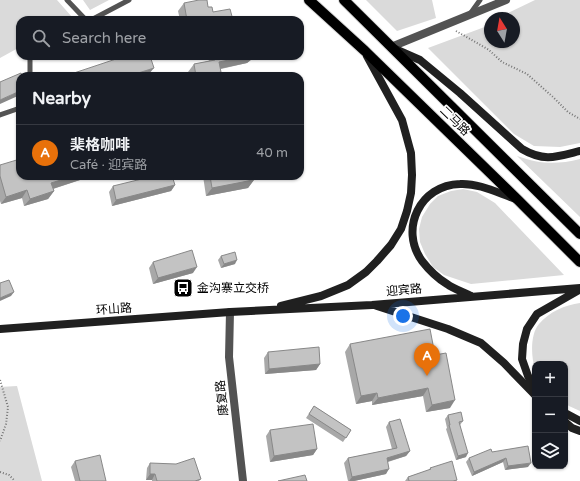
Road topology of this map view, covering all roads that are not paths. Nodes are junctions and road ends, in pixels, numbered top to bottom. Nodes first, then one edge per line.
1 (67, 0) edge
2 (129, 0) edge
3 (309, 0) edge
4 (344, 0) edge
5 (480, 0) edge
6 (506, 0) edge
7 (470, 15) junction
8 (82, 16) edge
9 (99, 16) edge
10 (391, 47) junction
11 (365, 51) junction
12 (30, 60) edge
13 (30, 72) edge
14 (16, 109) edge
15 (0, 115) edge
16 (580, 151) edge
17 (518, 200) junction
18 (580, 234) edge
19 (576, 259) edge
20 (580, 289) edge
21 (472, 296) junction
22 (372, 305) junction
23 (263, 310) junction
24 (230, 312) junction
25 (0, 329) edge
26 (532, 382) edge
27 (532, 392) edge
28 (568, 415) edge
29 (580, 421) edge
30 (568, 425) edge
31 (580, 431) edge
32 (243, 481) edge

1 - 8 lane
2 - 9 lane
3 - 11 main road, 二马路
4 - 10 main road, 二马路
5 - 7 lane
6 - 7 street
7 - 10 street
10 - 16 main road
10 - 18 main road, 二马路
11 - 17 main road, 二马路
11 - 23 main road
12 - 13 lane
14 - 15 lane
17 - 19 main road, 二马路
17 - 21 main road
20 - 21 main road, 迎宾路
20 - 26 main road
21 - 22 main road, 迎宾路
22 - 23 main road, 迎宾路
22 - 27 main road
23 - 24 main road, 迎宾路
24 - 25 main road, 环山路
24 - 32 street, 康复路
28 - 29 main road
30 - 31 main road

